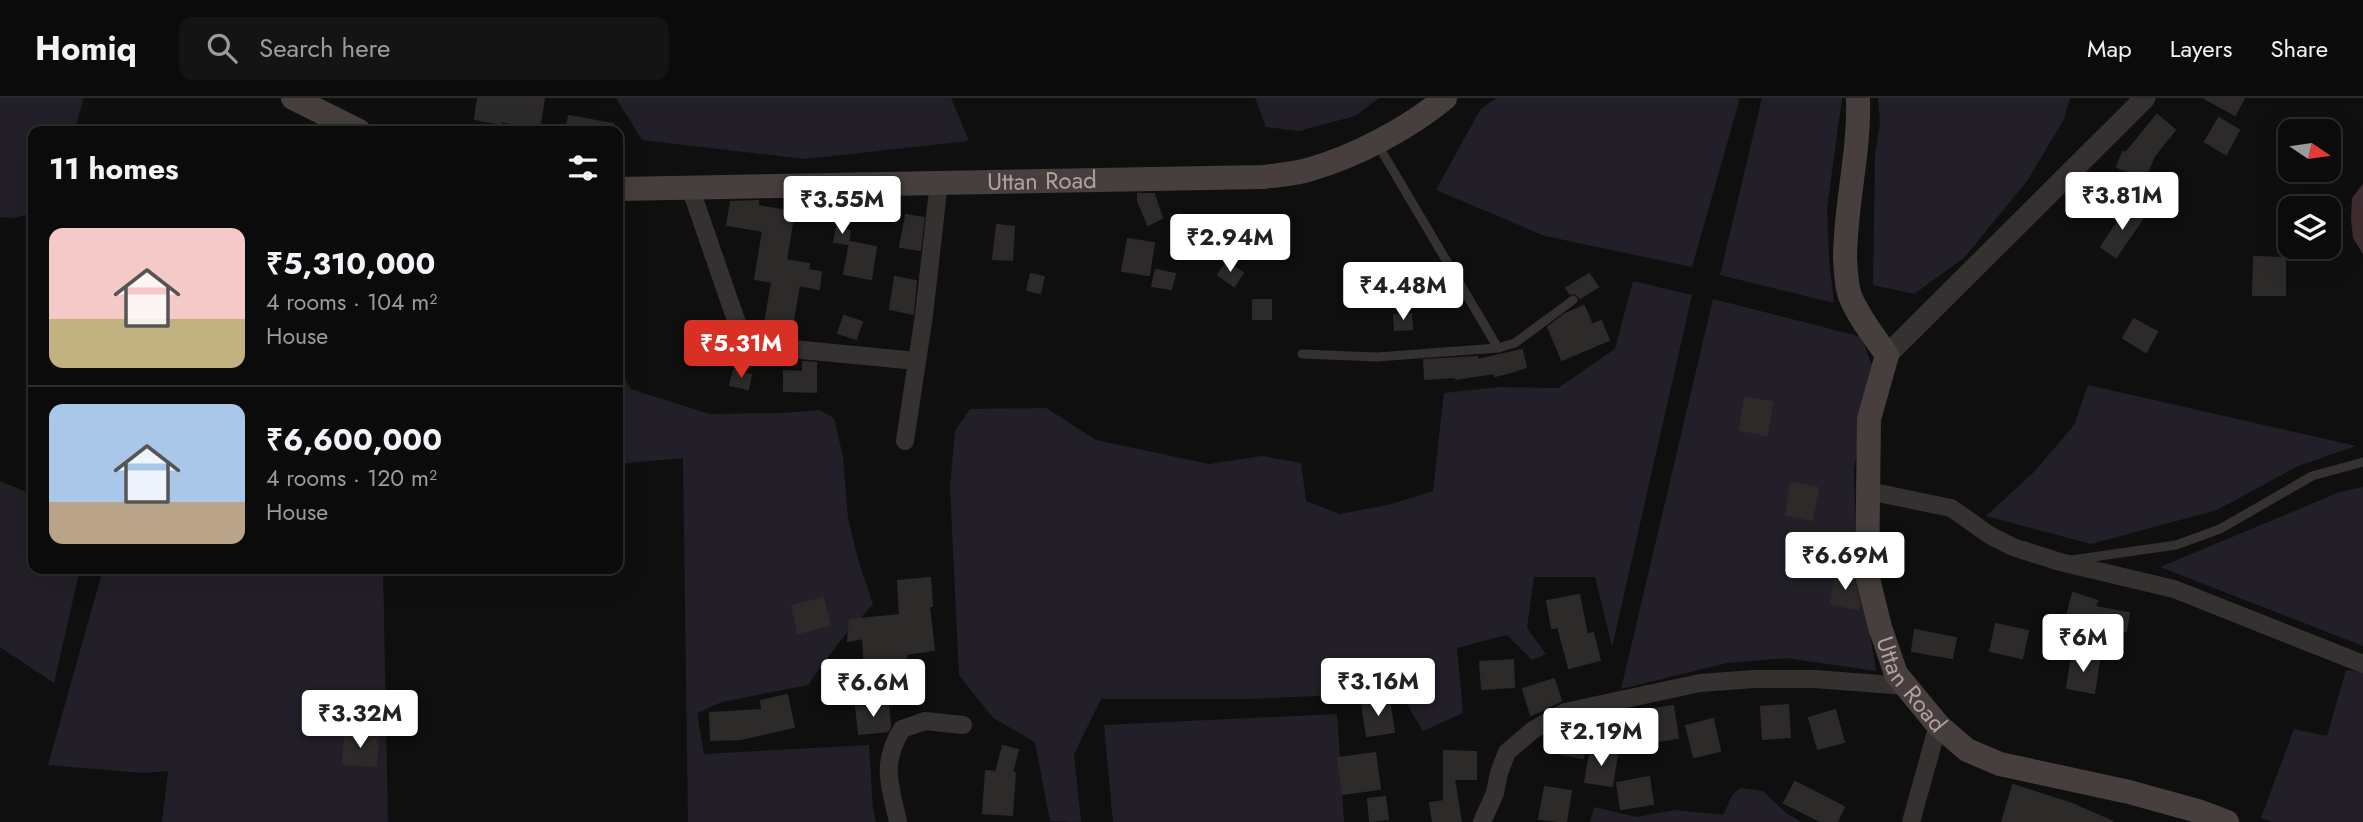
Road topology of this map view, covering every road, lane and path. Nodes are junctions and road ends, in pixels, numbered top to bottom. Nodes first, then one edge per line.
1 (293, 98) edge
2 (1445, 98) edge
3 (1858, 98) edge
4 (2145, 98) edge
5 (349, 126) edge
6 (1376, 141) junction
7 (939, 182) junction
8 (690, 187) junction
9 (623, 188) edge
10 (1573, 300) dead end
11 (1498, 348) junction
12 (1302, 354) dead end
13 (1887, 355) junction
14 (917, 361) junction
15 (905, 441) dead end
16 (2363, 462) edge
17 (1870, 491) junction
18 (2060, 562) junction
19 (2363, 664) edge
20 (1905, 686) junction
21 (963, 725) dead end
22 (1938, 725) junction
23 (898, 822) edge
24 (1482, 822) edge
25 (1911, 822) edge
26 (2227, 822) edge

1 - 5 main road
2 - 6 main road, Uttan Road
3 - 13 main road
4 - 13 street
6 - 7 main road, Uttan Road
6 - 11 lane
7 - 8 main road, Uttan Road
7 - 14 street
8 - 9 main road, Uttan Road
8 - 14 street
10 - 11 lane
11 - 12 lane
13 - 17 main road, Uttan Road
14 - 15 street
16 - 18 lane
17 - 18 street
17 - 20 main road, Uttan Road
18 - 19 street
20 - 22 main road, Uttan Road
20 - 24 street
21 - 23 street
22 - 25 street
22 - 26 main road, Uttan Road

